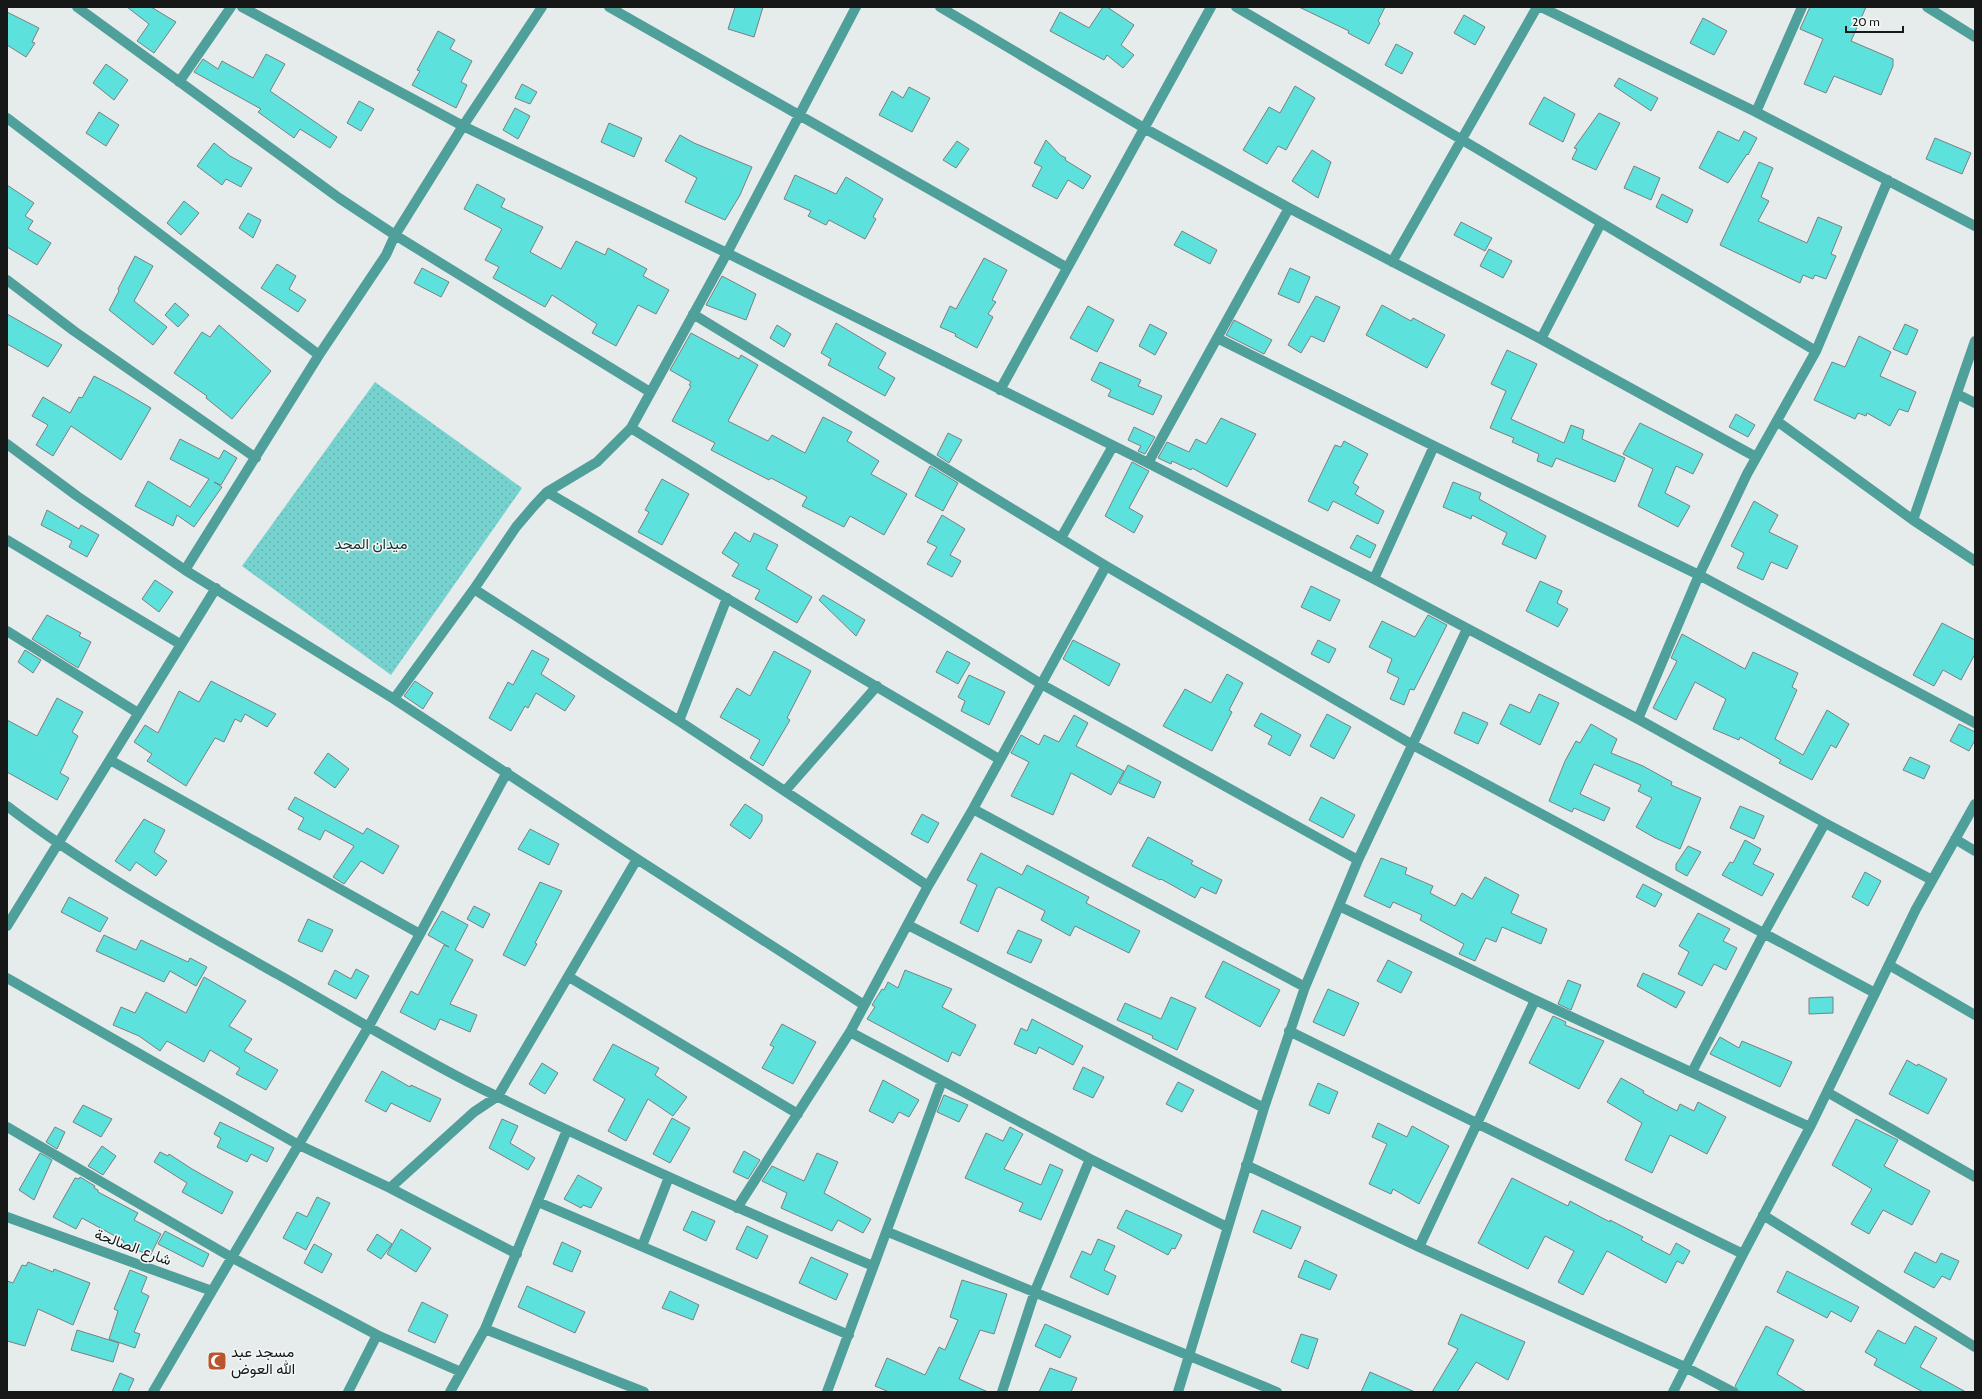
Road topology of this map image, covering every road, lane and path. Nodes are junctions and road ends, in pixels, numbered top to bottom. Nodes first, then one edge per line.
1 (77, 7) edge
2 (231, 7) edge
3 (242, 7) edge
4 (542, 7) edge
5 (610, 7) edge
6 (856, 7) edge
7 (940, 7) edge
8 (1211, 7) edge
9 (1236, 7) edge
10 (1537, 7) edge
11 (1541, 7) edge
12 (1802, 7) edge
13 (1927, 7) edge
14 (1975, 37) edge
15 (179, 82) junction
16 (1756, 112) junction
17 (801, 114) junction
18 (7, 118) edge
19 (463, 126) junction
20 (1144, 128) junction
21 (1461, 139) junction
22 (1888, 180) junction
23 (1289, 208) junction
24 (1601, 224) junction
25 (1975, 226) edge
26 (395, 235) junction
27 (727, 253) junction
28 (1392, 262) junction
29 (1066, 267) junction
30 (7, 280) edge
31 (693, 314) junction
32 (1217, 338) junction
33 (1541, 339) junction
34 (1975, 341) edge
35 (1816, 351) junction
36 (319, 355) junction
37 (1000, 390) junction
38 (650, 392) junction
39 (1957, 394) junction
40 (1975, 403) edge
41 (1777, 421) junction
42 (631, 428) junction
43 (7, 444) edge
44 (1113, 446) junction
45 (1434, 446) junction
46 (1756, 457) junction
47 (256, 458) junction
48 (1148, 463) junction
49 (547, 492) junction
50 (1913, 520) junction
51 (1061, 538) junction
52 (7, 540) edge
53 (1975, 561) edge
54 (1106, 566) junction
55 (185, 570) junction
56 (1699, 575) junction
57 (1374, 579) junction
58 (216, 588) junction
59 (474, 590) junction
60 (727, 598) junction
61 (1467, 629) junction
62 (7, 631) edge
63 (180, 644) junction
64 (1041, 684) junction
65 (878, 686) junction
66 (394, 699) junction
67 (138, 713) junction
68 (1638, 718) junction
69 (679, 721) junction
70 (1975, 723) edge
71 (1413, 745) junction
72 (999, 759) junction
73 (110, 760) junction
74 (507, 772) junction
75 (785, 791) junction
76 (1975, 804) edge
77 (7, 806) edge
78 (972, 809) junction
79 (1825, 823) junction
80 (1955, 839) junction
81 (59, 844) junction
82 (1975, 851) edge
83 (637, 859) junction
84 (1358, 860) junction
85 (1932, 880) junction
86 (928, 886) junction
87 (1339, 906) junction
88 (908, 925) junction
89 (7, 926) edge
90 (1764, 933) junction
91 (420, 934) junction
92 (1889, 965) junction
93 (569, 977) junction
94 (7, 978) edge
95 (1305, 987) junction
96 (1875, 993) junction
97 (1535, 1000) junction
98 (864, 1005) junction
99 (1975, 1016) edge
100 (368, 1026) junction
101 (1289, 1031) junction
102 (850, 1032) junction
103 (1692, 1072) junction
104 (942, 1081) junction
105 (1828, 1092) junction
106 (498, 1096) junction
107 (1264, 1108) junction
108 (798, 1114) junction
109 (1478, 1124) junction
110 (7, 1126) edge
111 (1810, 1127) junction
112 (567, 1130) junction
113 (297, 1144) junction
114 (1090, 1159) junction
115 (1246, 1165) junction
116 (670, 1177) junction
117 (1975, 1178) edge
118 (390, 1188) junction
119 (538, 1202) junction
120 (737, 1208) junction
121 (1763, 1215) junction
122 (7, 1217) edge
123 (1227, 1227) junction
124 (888, 1232) junction
125 (642, 1246) junction
126 (1419, 1247) junction
127 (517, 1254) junction
128 (1742, 1254) junction
129 (231, 1257) junction
130 (873, 1266) junction
131 (212, 1291) junction
132 (1035, 1291) junction
133 (485, 1329) junction
134 (849, 1334) junction
135 (377, 1335) junction
136 (1975, 1347) edge
137 (1188, 1355) junction
138 (1685, 1367) junction
139 (461, 1372) junction
140 (153, 1392) edge
141 (348, 1392) edge
142 (450, 1392) edge
143 (644, 1392) edge
144 (828, 1392) edge
145 (1002, 1392) edge
146 (1178, 1392) edge
147 (1278, 1392) edge
148 (1673, 1392) edge
149 (1733, 1392) edge

1 - 15 street
2 - 15 street
3 - 19 street
4 - 19 street
5 - 17 street
6 - 17 street
7 - 20 street
8 - 20 street
9 - 21 street
10 - 21 street
11 - 16 street
12 - 16 street
13 - 14 street
15 - 26 street
16 - 22 street
17 - 27 street
17 - 29 street
18 - 36 street
19 - 26 street
19 - 27 street
20 - 23 street
20 - 29 street
21 - 24 street
21 - 28 street
22 - 25 street
22 - 35 street
23 - 28 street
23 - 32 street
24 - 33 street
24 - 35 street
26 - 36 street
26 - 38 street
27 - 31 street
27 - 37 street
28 - 33 street
29 - 37 street
30 - 47 street
31 - 38 street
31 - 51 street
32 - 45 street
32 - 48 street
33 - 46 street
34 - 39 street
35 - 41 street
36 - 47 street
37 - 44 street
38 - 42 street
39 - 40 street
39 - 50 street
41 - 46 street
41 - 50 street
42 - 49 street
42 - 64 street
43 - 55 street
44 - 48 street
44 - 51 street
45 - 56 street
45 - 57 street
46 - 56 street
47 - 55 street
48 - 57 street
49 - 59 street
49 - 60 street
50 - 53 street
51 - 54 street
52 - 63 street
54 - 64 street
54 - 71 street
55 - 58 street
56 - 68 street
56 - 70 street
57 - 61 street
58 - 63 street
58 - 66 street
59 - 66 street
59 - 69 street
60 - 65 street
60 - 69 street
61 - 68 street
61 - 71 street
62 - 67 street
63 - 67 street
64 - 72 street
64 - 84 street
65 - 72 street
65 - 75 street
66 - 74 street
67 - 73 street
68 - 79 street
69 - 75 street
71 - 84 street
71 - 90 street
72 - 78 street
73 - 81 street
73 - 91 street
74 - 83 street
74 - 91 street
75 - 86 street
76 - 80 street
77 - 81 street
78 - 86 street
78 - 95 street
79 - 85 street
79 - 90 street
80 - 82 street
80 - 85 street
81 - 89 street
81 - 100 street
83 - 93 street
83 - 98 street
84 - 87 street
85 - 92 street
86 - 88 street
87 - 95 street
87 - 97 street
88 - 98 street
88 - 107 street
90 - 96 street
90 - 103 street
91 - 100 street
92 - 96 street
92 - 99 street
93 - 106 street
93 - 108 street
94 - 113 street
95 - 101 street
96 - 105 street
97 - 103 street
97 - 109 street
98 - 102 street
100 - 106 street
100 - 113 street
101 - 107 street
101 - 109 street
102 - 104 street
102 - 108 street
103 - 111 street
104 - 114 street
104 - 124 street
105 - 111 street
105 - 117 street
106 - 112 street
106 - 118 street
107 - 115 street
108 - 120 street
109 - 126 street
109 - 128 street
110 - 129 street
111 - 121 street
112 - 116 street
112 - 119 street
113 - 118 street
113 - 129 street
114 - 123 street
114 - 132 street
115 - 123 street
115 - 126 street
116 - 120 street
116 - 125 street
118 - 127 street
119 - 125 street
119 - 127 street
120 - 130 street
121 - 128 street
121 - 136 street
122 - 131 street, شارع الصالحة
123 - 137 street
124 - 130 street
124 - 132 street
125 - 134 street
126 - 138 street
127 - 133 street
128 - 138 street
129 - 131 street
129 - 135 street
130 - 134 street
131 - 140 street
132 - 137 street
132 - 145 street
133 - 139 street
133 - 143 street
134 - 144 street
135 - 139 street
135 - 141 street
137 - 146 street
137 - 147 street
138 - 148 street
138 - 149 street
139 - 142 street

